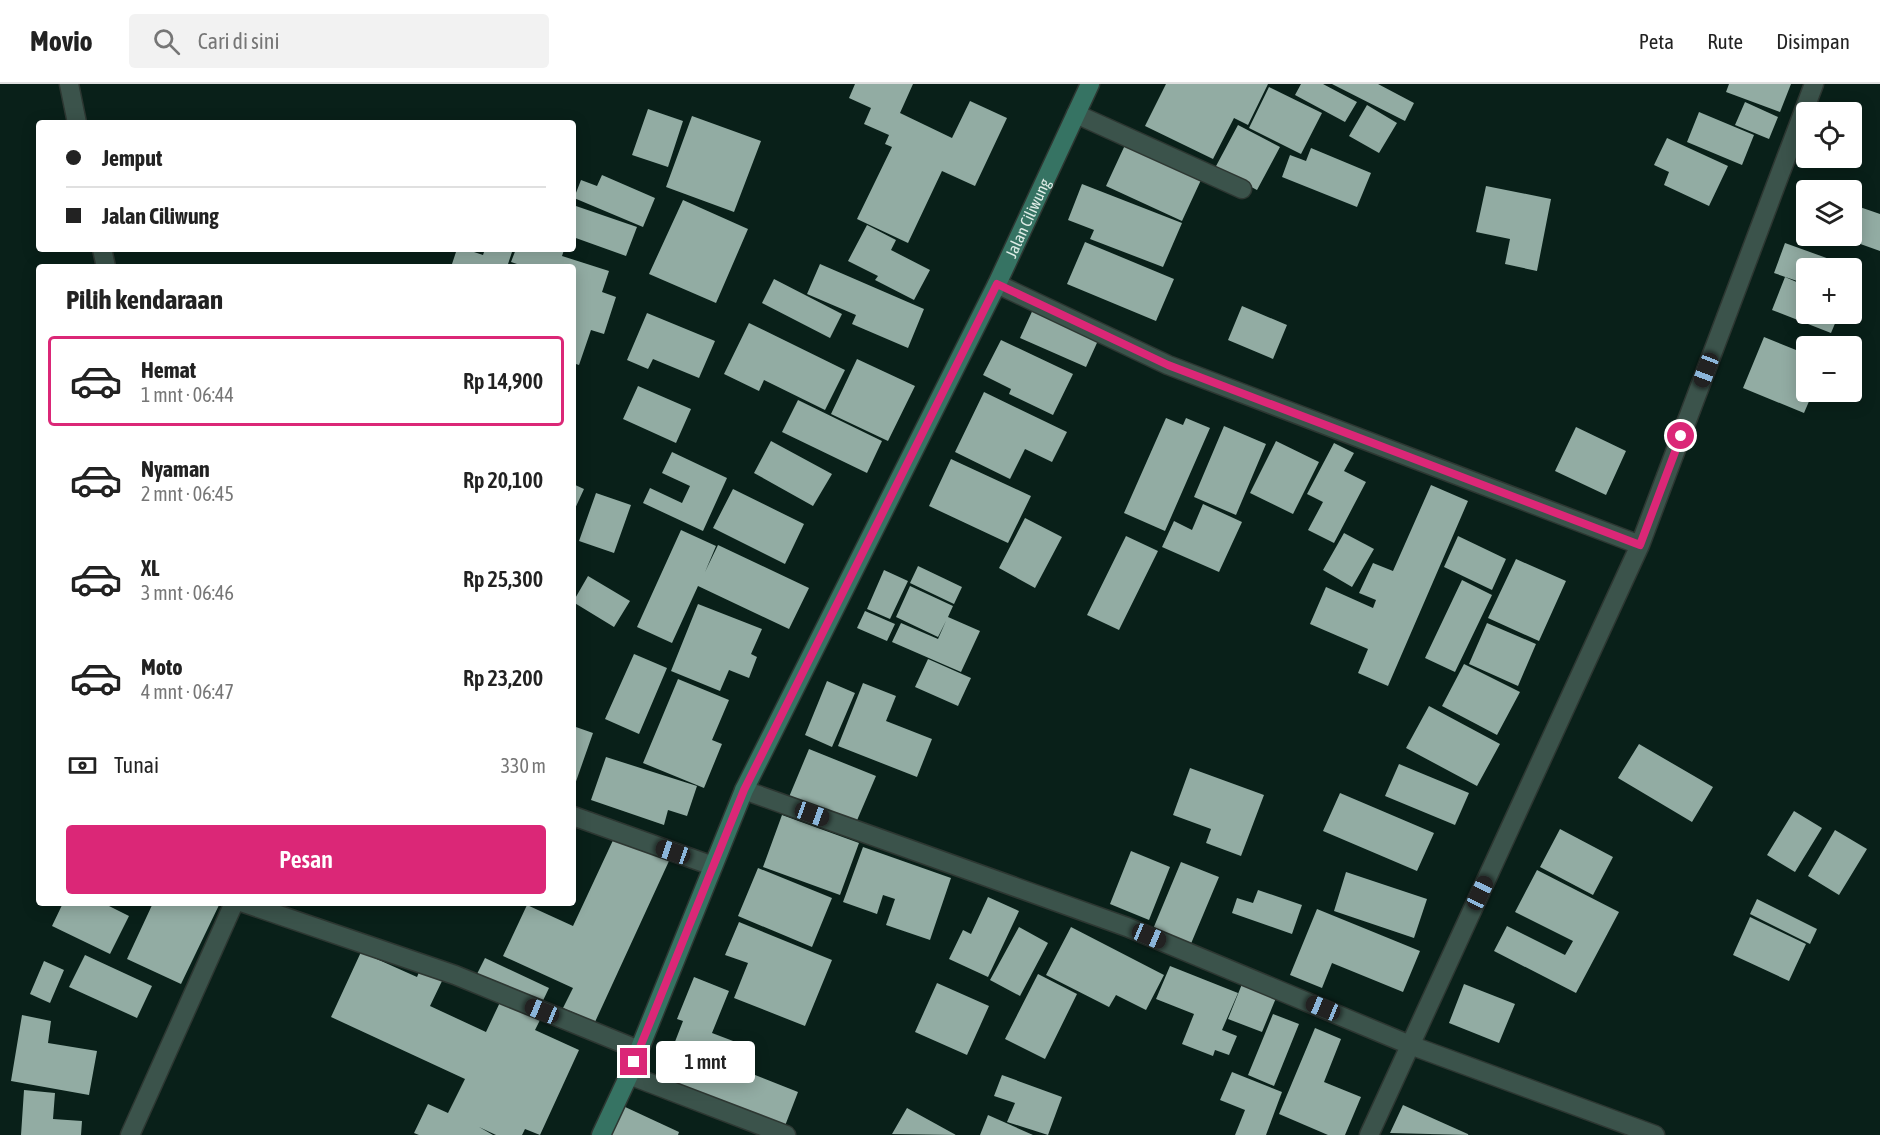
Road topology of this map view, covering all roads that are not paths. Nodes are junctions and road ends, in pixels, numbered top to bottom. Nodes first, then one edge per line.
1 (69, 84) edge
2 (1090, 84) edge
3 (1814, 84) edge
4 (1076, 114) junction
5 (76, 120) edge
6 (1242, 189) dead end
7 (997, 284) junction
8 (1640, 545) junction
9 (744, 790) junction
10 (576, 817) edge
11 (713, 866) junction
12 (233, 906) edge
13 (253, 906) edge
14 (1410, 1044) junction
15 (639, 1050) junction
16 (629, 1075) junction
17 (130, 1135) edge
18 (601, 1135) edge
19 (786, 1135) edge
20 (1370, 1135) edge
21 (1655, 1135) edge

1 - 5 street
2 - 4 main road, Jalan Ciliwung
3 - 8 street
4 - 6 street
4 - 7 main road, Jalan Ciliwung
7 - 8 street
7 - 9 main road, Jalan Ciliwung
8 - 14 street
9 - 11 main road, Jalan Ciliwung
9 - 14 street
10 - 11 street
11 - 15 main road, Jalan Ciliwung
12 - 17 street
13 - 15 street
14 - 20 street
14 - 21 street
15 - 16 main road, Jalan Ciliwung
16 - 18 main road, Jalan Ciliwung
16 - 19 street

